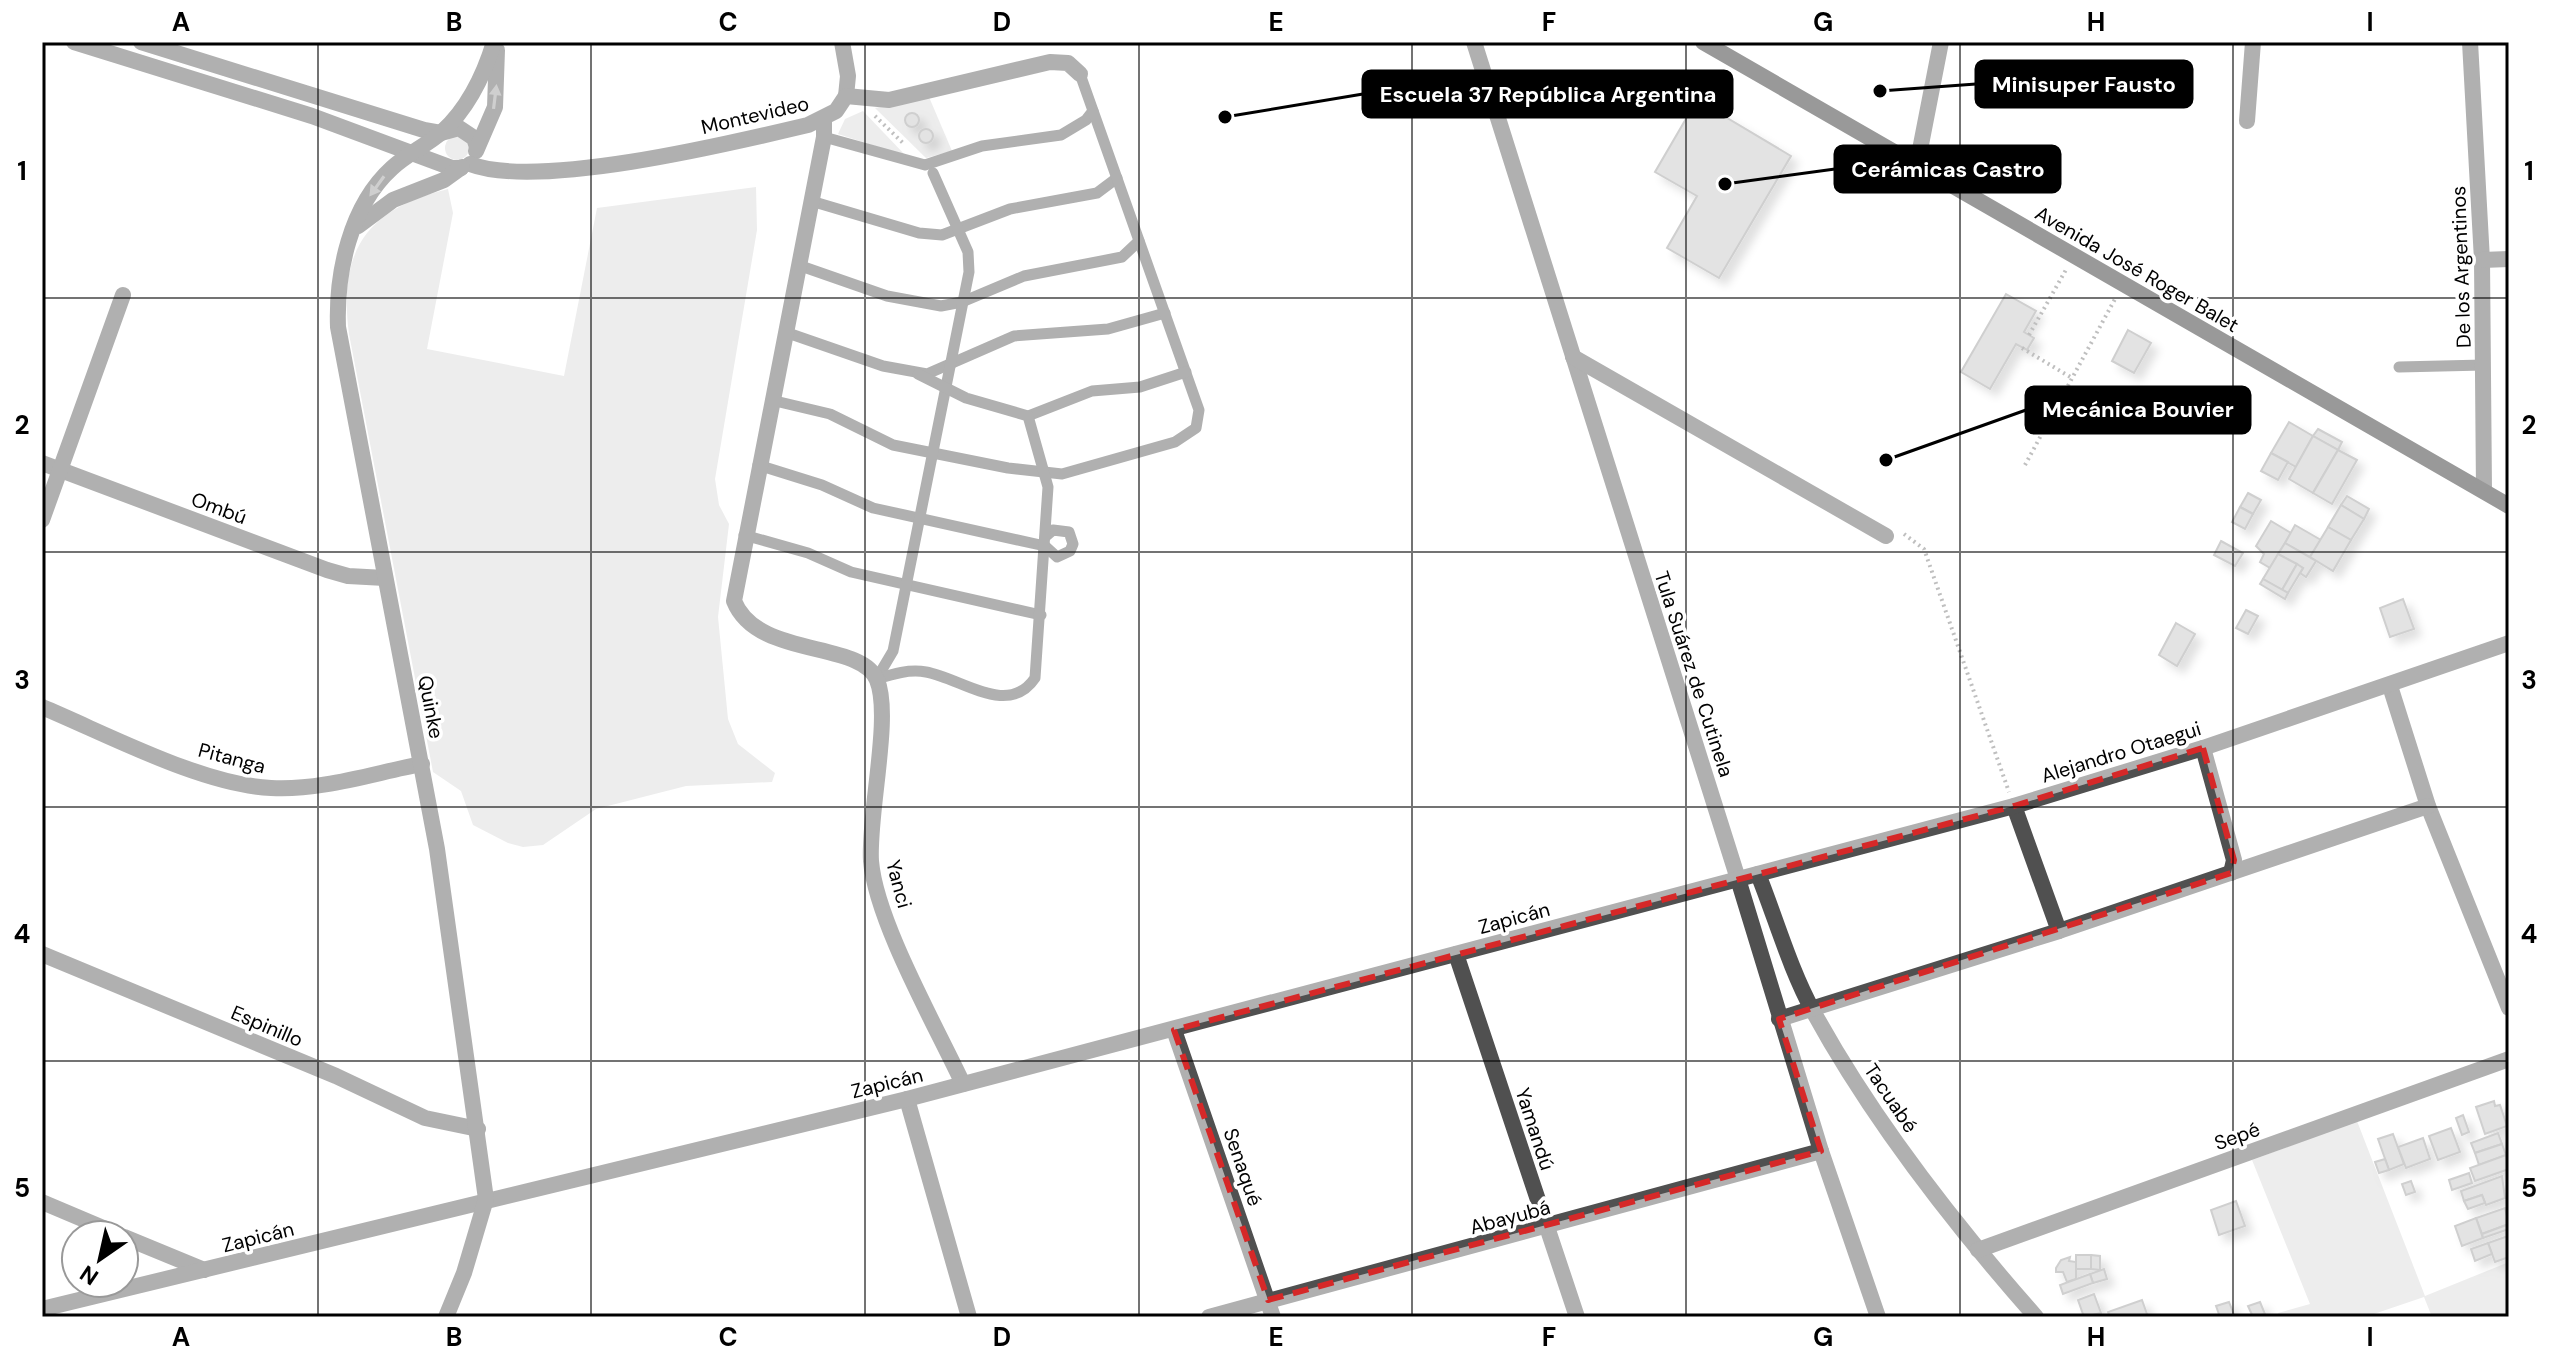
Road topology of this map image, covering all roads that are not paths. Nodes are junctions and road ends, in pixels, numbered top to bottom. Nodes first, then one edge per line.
1 (74, 42) edge
2 (141, 42) edge
3 (496, 42) edge
4 (842, 42) edge
5 (1474, 42) edge
6 (1703, 42) edge
7 (1941, 42) edge
8 (2253, 42) edge
9 (2470, 42) edge
10 (1080, 74) joint
11 (846, 96) junction
12 (1093, 111) junction
13 (824, 119) junction
14 (2247, 121) dead end
15 (441, 133) junction
16 (824, 137) junction
17 (477, 147) junction
18 (411, 153) junction
19 (443, 164) junction
20 (1917, 165) junction
21 (465, 166) junction
22 (929, 169) junction
23 (1117, 178) junction
24 (811, 201) junction
25 (356, 227) junction
26 (960, 229) junction
27 (1139, 241) junction
28 (2509, 259) edge
29 (2482, 260) junction
30 (798, 265) junction
31 (123, 295) dead end
32 (962, 302) junction
33 (1165, 313) junction
34 (785, 332) junction
35 (1573, 357) junction
36 (2484, 365) junction
37 (949, 367) junction
38 (2399, 367) dead end
39 (1186, 372) junction
40 (918, 374) junction
41 (945, 387) junction
42 (771, 400) junction
43 (1028, 416) junction
44 (934, 455) junction
45 (42, 463) edge
46 (758, 465) junction
47 (62, 472) junction
48 (1045, 472) junction
49 (2484, 491) junction
50 (2509, 506) edge
51 (922, 517) junction
52 (42, 520) edge
53 (744, 535) junction
54 (1886, 536) road end
55 (1045, 541) junction
56 (385, 578) junction
57 (908, 585) junction
58 (1041, 615) junction
59 (2509, 643) edge
60 (877, 679) junction
61 (2390, 686) junction
62 (42, 707) edge
63 (2203, 748) junction
64 (422, 764) junction
65 (2014, 806) junction
66 (2428, 806) junction
67 (2231, 873) junction
68 (1758, 874) junction
69 (1738, 879) junction
70 (2059, 931) junction
71 (42, 954) edge
72 (1456, 954) junction
73 (1811, 1008) junction
74 (2509, 1008) edge
75 (1779, 1019) junction
76 (1174, 1030) junction
77 (2509, 1059) edge
78 (963, 1084) junction
79 (907, 1099) junction
80 (478, 1129) junction
81 (1821, 1151) junction
82 (486, 1199) junction
83 (42, 1202) edge
84 (82, 1219) edge
85 (1547, 1228) junction
86 (140, 1244) edge
87 (1978, 1250) junction
88 (204, 1271) junction
89 (1268, 1300) junction
90 (42, 1309) edge
91 (446, 1317) edge
92 (969, 1317) edge
93 (1209, 1317) edge
94 (1273, 1317) edge
95 (1577, 1317) edge
96 (1878, 1317) edge
97 (2036, 1317) edge

1 - 18 street
2 - 15 street
3 - 15 street, Quinke
17 -> 3 street, Quinke
4 - 11 street
5 - 35 street, Tula Suárez de Cutinela
6 - 20 street, Avenida José Roger Balet
7 - 20 street
8 - 14 street
9 - 29 street, De los Argentinos
10 - 11 street
10 - 12 lane
11 - 13 street, Montevideo
12 - 22 lane
12 - 23 lane
13 - 16 street
13 - 21 street, Montevideo
15 - 17 street
15 - 18 street, Quinke
15 - 19 street
16 - 22 lane
16 - 24 street
17 - 21 street, Quinke
18 - 19 street
18 -> 25 street, Quinke
19 - 21 street
20 - 49 street, Avenida José Roger Balet
21 - 25 street
22 - 26 lane
23 - 26 lane
23 - 27 lane
24 - 26 lane
24 - 30 street
25 - 56 street, Quinke
26 - 32 lane
27 - 32 lane
27 - 33 lane
28 - 29 street
29 - 36 street, De los Argentinos
30 - 32 lane
30 - 34 street
31 - 47 street
32 - 37 lane
33 - 37 lane
33 - 39 lane
34 - 40 lane
34 - 42 street
35 - 54 street
35 - 69 street, Tula Suárez de Cutinela
36 - 38 lane
36 - 49 street, De los Argentinos
37 - 40 lane
37 - 41 lane
39 - 43 lane
39 - 48 lane
40 - 41 lane
41 - 43 lane
41 - 44 lane
42 - 44 lane
42 - 46 street
43 - 48 lane
44 - 48 lane
44 - 51 lane
45 - 47 street, Ombú
46 - 51 lane
46 - 53 street
47 - 52 street
47 - 56 street, Ombú
48 - 55 lane
49 - 50 street, Avenida José Roger Balet
51 - 55 lane
51 - 57 lane
53 - 57 lane
53 - 60 street
55 - 58 lane
56 - 64 street, Quinke
57 - 58 lane
57 - 60 lane
58 - 60 lane
59 - 61 street, Alejandro Otaegui
60 - 78 street, Yanci
61 - 63 street, Alejandro Otaegui
61 - 66 street
62 - 64 street, Pitanga
63 - 65 street, Alejandro Otaegui
63 - 67 street
64 - 80 street, Quinke
65 - 68 street, Alejandro Otaegui
65 - 70 street
66 - 67 street
66 - 74 street
67 - 70 street
68 - 69 street, Alejandro Otaegui
68 - 73 street, Tacuabé
69 - 72 street, Zapicán
69 - 75 street, Tula Suárez de Cutinela
70 - 73 street
71 - 80 street, Espinillo
72 - 76 street, Zapicán
72 - 85 street, Yamandú
73 - 75 street
73 - 87 street, Tacuabé
75 - 81 street, Tula Suárez de Cutinela
76 - 78 street, Zapicán
76 - 89 street, Senaqué
77 - 87 street, Sepé
78 - 79 street, Zapicán
79 - 82 street, Zapicán
79 - 92 street
80 - 82 street, Quinke
81 - 85 street, Abayubá
81 - 96 street, Tula Suárez de Cutinela
82 - 88 street, Zapicán
82 - 91 street
83 - 84 street
85 - 89 street, Abayubá
85 - 95 street, Yamandú
86 - 88 street
87 - 97 street, Tacuabé
88 - 90 street, Zapicán
89 - 93 street, Abayubá
89 - 94 street, Senaqué

